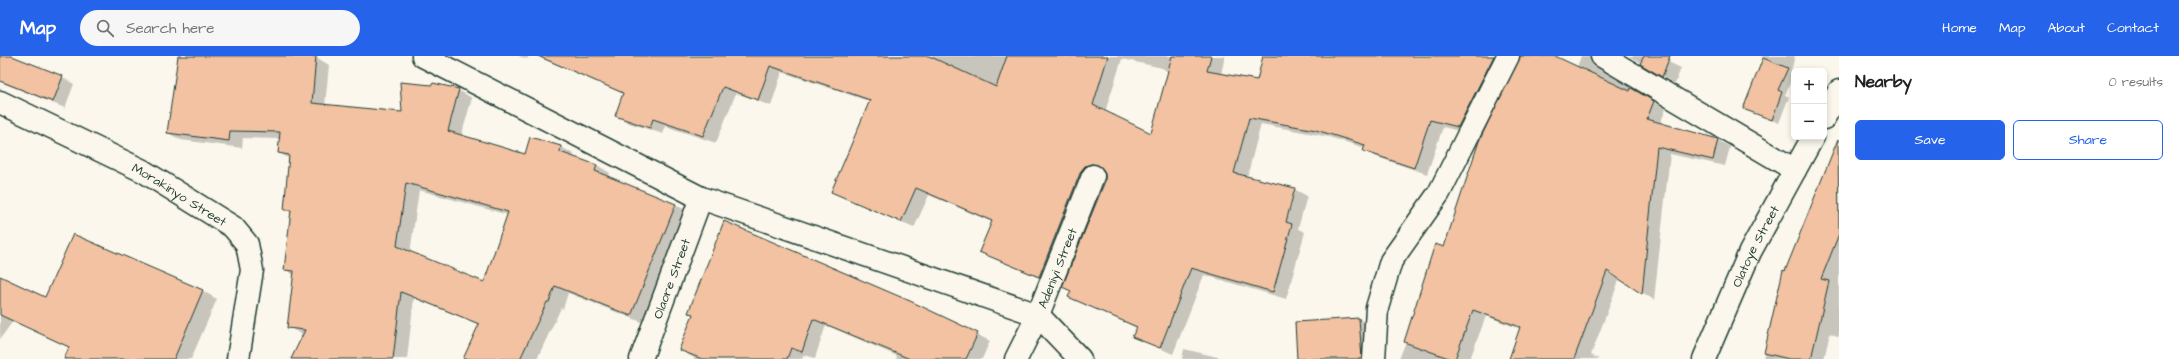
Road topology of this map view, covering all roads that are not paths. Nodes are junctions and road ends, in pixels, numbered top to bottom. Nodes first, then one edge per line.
1 (424, 56) edge
2 (1508, 56) edge
3 (1602, 56) edge
4 (1839, 91) edge
5 (0, 102) edge
6 (1827, 113) edge
7 (1811, 140) edge
8 (1795, 170) junction
9 (1093, 176) dead end
10 (701, 198) junction
11 (1038, 315) junction
12 (238, 359) edge
13 (641, 359) edge
14 (1016, 359) edge
15 (1080, 359) edge
16 (1374, 359) edge
17 (1704, 359) edge

1 - 10 street
2 - 16 street
3 - 8 street
4 - 6 street
5 - 12 street, Morakinyo Street
7 - 8 street, Olatoye Street
8 - 17 street, Olatoye Street
9 - 11 street, Adeniyi Street
10 - 11 street
10 - 13 street, Olaore Street
11 - 14 street, Adeniyi Street
11 - 15 street

